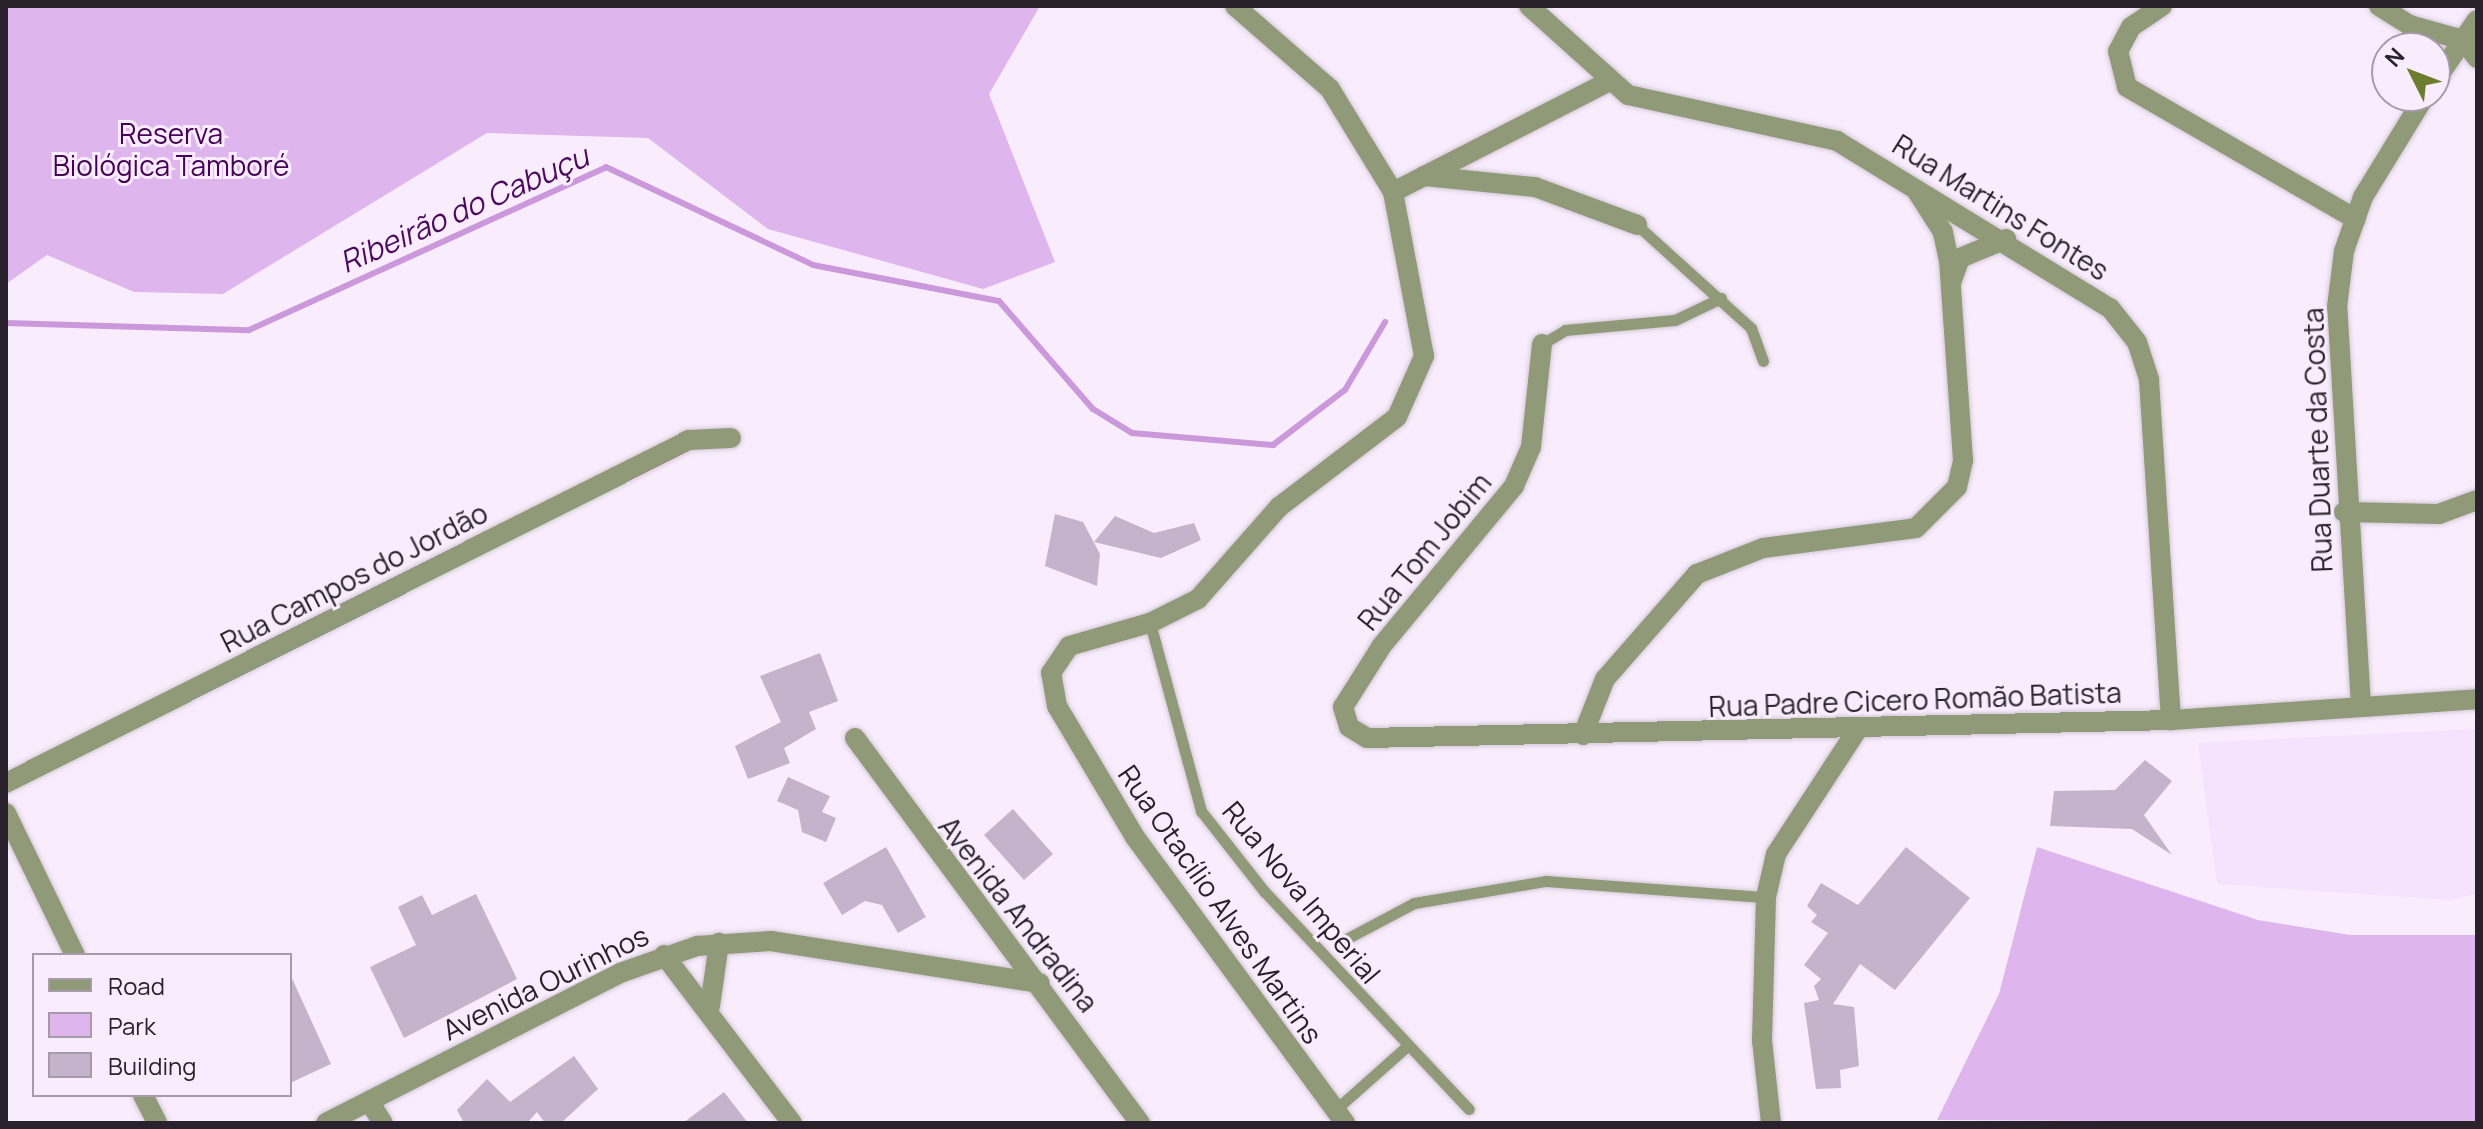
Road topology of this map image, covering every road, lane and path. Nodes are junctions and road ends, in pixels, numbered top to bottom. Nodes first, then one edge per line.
1 (1235, 6) edge
2 (1529, 6) edge
3 (2162, 6) edge
4 (2379, 6) edge
5 (2477, 20) edge
6 (2463, 40) junction
7 (2451, 58) edge
8 (2477, 58) edge
9 (1608, 82) junction
10 (2414, 112) edge
11 (1424, 176) junction
12 (1910, 182) junction
13 (1393, 192) junction
14 (2356, 219) junction
15 (1637, 225) joint
16 (2006, 239) junction
17 (1950, 296) junction
18 (1721, 298) junction
19 (1542, 344) joint
20 (1763, 361) dead end
21 (731, 438) dead end
22 (2477, 500) edge
23 (2344, 512) junction
24 (1150, 623) junction
25 (2477, 699) edge
26 (2361, 706) junction
27 (2171, 720) junction
28 (1857, 730) junction
29 (1356, 732) joint
30 (1583, 735) junction
31 (855, 738) dead end
32 (6, 783) edge
33 (6, 813) edge
34 (1766, 897) junction
35 (1348, 938) dead end
36 (719, 943) junction
37 (74, 953) edge
38 (664, 955) junction
39 (1040, 983) junction
40 (710, 1006) junction
41 (1405, 1048) junction
42 (144, 1097) edge
43 (369, 1101) junction
44 (1469, 1109) dead end
45 (1340, 1117) edge
46 (157, 1123) edge
47 (326, 1123) edge
48 (383, 1123) edge
49 (792, 1123) edge
50 (1140, 1123) edge
51 (1771, 1123) edge

1 - 13 street, Rua Otacílio Alves Martins
2 - 9 street, Rua Martins Fontes
3 - 14 street
4 - 6 street
5 - 6 street
6 - 7 street
6 - 8 street
9 - 11 street
9 - 12 street, Rua Martins Fontes
10 - 14 street, Rua Duarte da Costa
11 - 13 street
11 - 15 street
12 - 16 street, Rua Martins Fontes
12 - 17 street
13 - 24 street, Rua Otacílio Alves Martins
14 - 23 street, Rua Duarte da Costa
15 - 18 lane
16 - 17 street
16 - 27 street, Rua Martins Fontes
17 - 30 street
18 - 19 lane, Rua Tom Jobim
18 - 20 lane
19 - 29 street, Rua Tom Jobim
21 - 32 street, Rua Campos do Jordão
22 - 23 street
23 - 26 street, Rua Duarte da Costa
24 - 41 lane, Rua Nova Imperial
24 - 45 street, Rua Otacílio Alves Martins
25 - 26 street, Rua Padre Cicero Romão Batista
26 - 27 street, Rua Padre Cicero Romão Batista
27 - 28 street, Rua Padre Cicero Romão Batista
28 - 30 street, Rua Padre Cicero Romão Batista
28 - 34 street
29 - 30 street, Rua Padre Cicero Romão Batista
31 - 39 street, Avenida Andradina
33 - 37 street
34 - 35 lane
34 - 51 street
36 - 38 street, Avenida Ourinhos
36 - 39 street, Avenida Ourinhos
36 - 40 street
38 - 40 street
38 - 43 street, Avenida Ourinhos
39 - 50 street, Avenida Andradina
40 - 49 street
41 - 44 lane, Rua Nova Imperial
41 - 45 lane
42 - 46 street
43 - 47 street, Avenida Ourinhos
43 - 48 street

